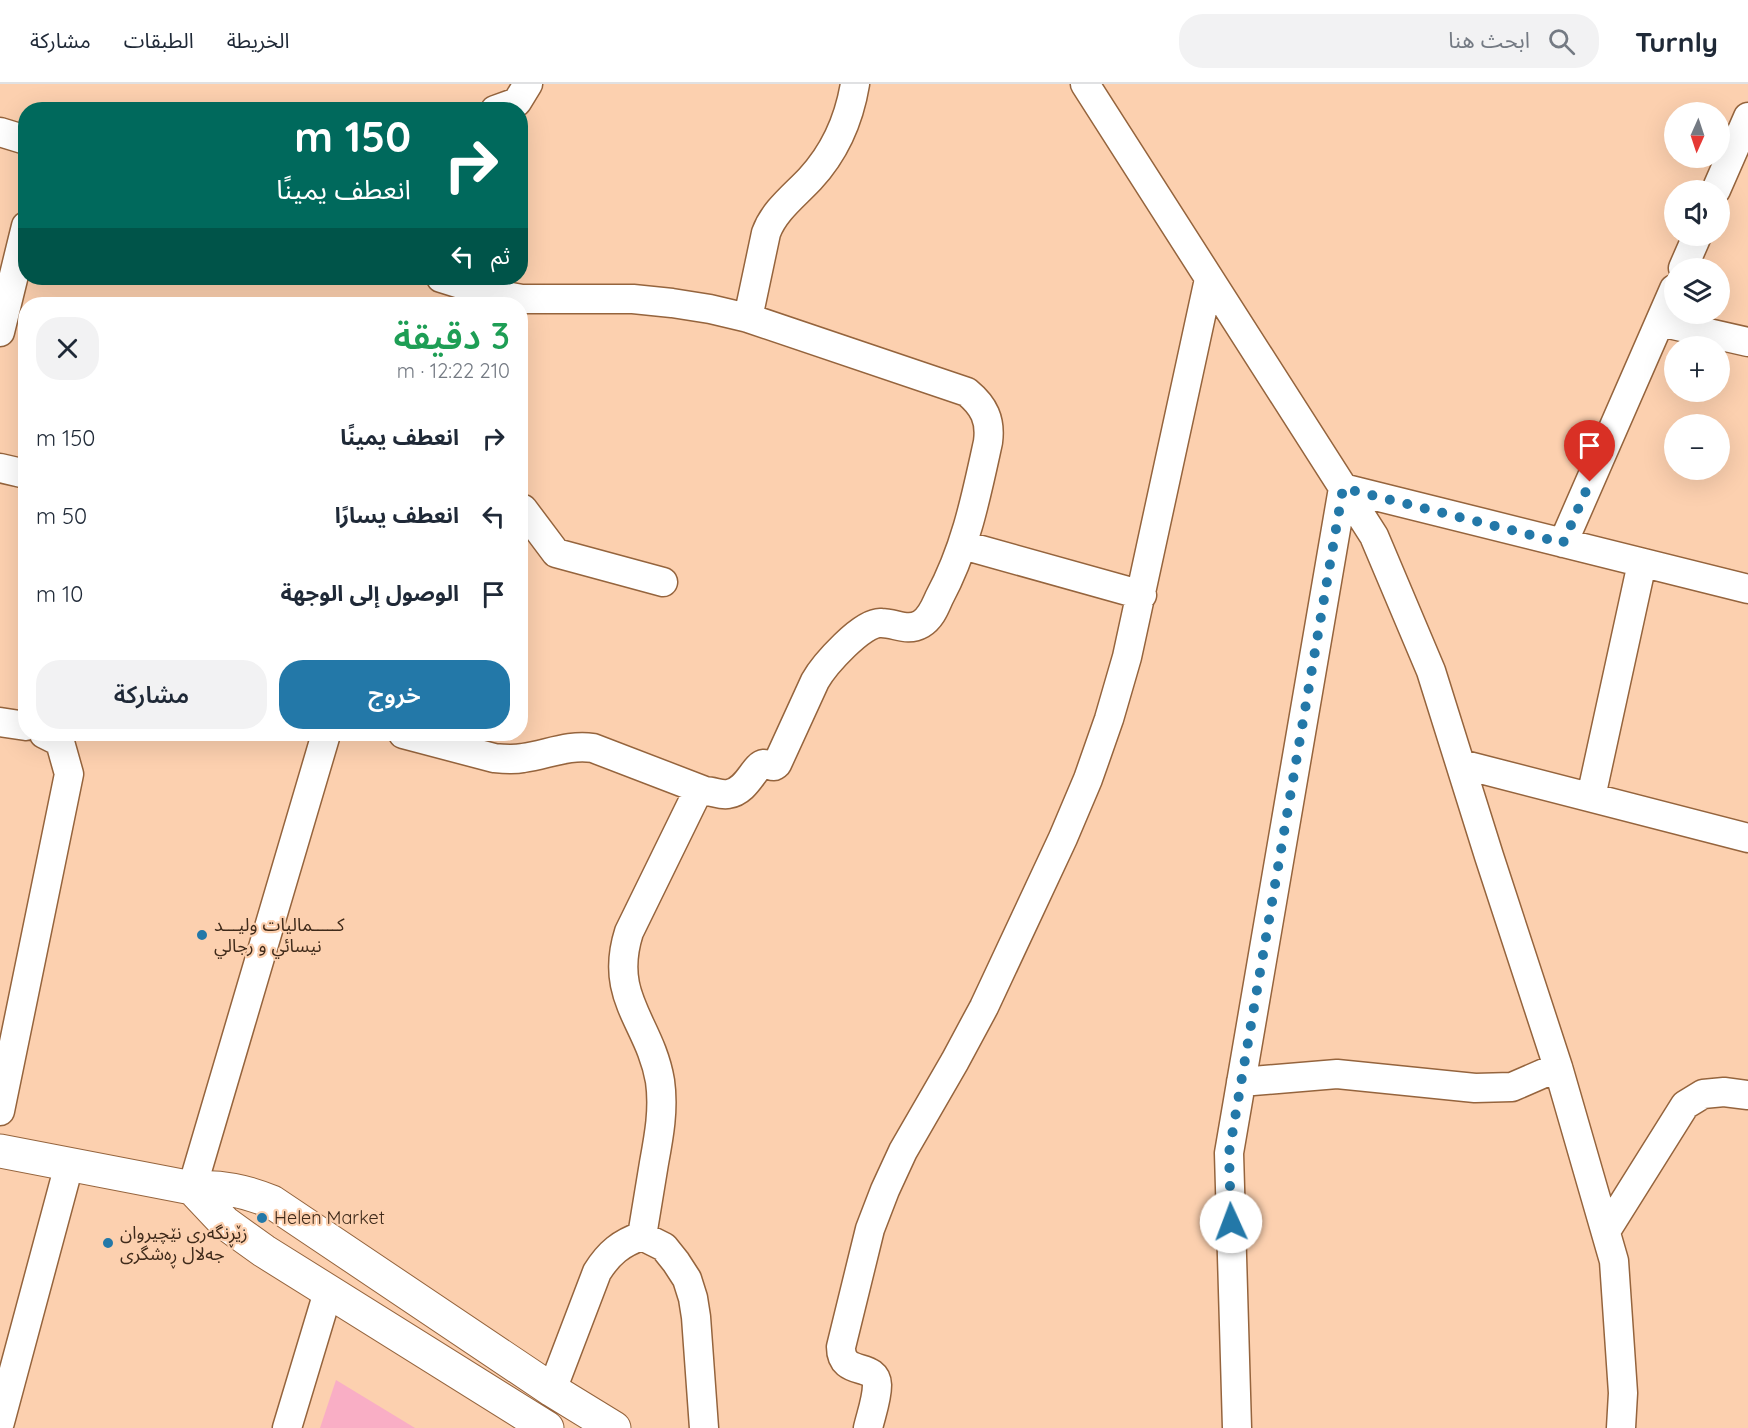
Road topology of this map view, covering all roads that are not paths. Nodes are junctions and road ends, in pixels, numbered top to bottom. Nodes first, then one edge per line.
1 (528, 84) edge
2 (855, 84) edge
3 (1085, 84) edge
4 (517, 102) edge
5 (1748, 117) edge
6 (0, 132) edge
7 (18, 138) edge
8 (1720, 180) edge
9 (18, 259) edge
10 (1209, 279) junction
11 (456, 285) edge
12 (482, 297) edge
13 (528, 299) edge
14 (1664, 313) edge
15 (748, 318) junction
16 (1660, 322) junction
17 (0, 332) edge
18 (1748, 342) edge
19 (0, 468) edge
20 (18, 472) edge
21 (1343, 488) junction
22 (528, 516) edge
23 (1563, 543) junction
24 (963, 545) junction
25 (1642, 563) junction
26 (663, 582) dead end
27 (1748, 589) edge
28 (1142, 595) junction
29 (0, 722) edge
30 (18, 725) edge
31 (58, 741) edge
32 (325, 741) edge
33 (430, 741) edge
34 (1461, 764) junction
35 (705, 791) junction
36 (1591, 797) junction
37 (1748, 838) edge
38 (1558, 1067) junction
39 (1241, 1082) junction
40 (1748, 1095) edge
41 (0, 1111) edge
42 (0, 1151) edge
43 (69, 1165) junction
44 (192, 1188) junction
45 (1606, 1231) junction
46 (642, 1236) junction
47 (328, 1292) junction
48 (552, 1390) junction
49 (0, 1422) edge
50 (287, 1428) edge
51 (547, 1428) edge
52 (614, 1428) edge
53 (704, 1428) edge
54 (868, 1428) edge
55 (1238, 1428) edge
56 (1621, 1428) edge

1 - 4 street
2 - 15 street
3 - 10 street
5 - 8 street
6 - 7 street
9 - 17 street
10 - 21 street
10 - 28 street
11 - 12 street
13 - 15 street
14 - 16 street
15 - 24 street
16 - 18 street
16 - 23 street
19 - 20 street
21 - 23 street
21 - 34 street
21 - 39 street
22 - 26 street
23 - 25 street
24 - 28 street
24 - 35 street
25 - 27 street
25 - 36 street
28 - 54 street
29 - 30 street
31 - 41 street
32 - 44 street
33 - 35 street
34 - 36 street
34 - 38 street
35 - 46 street
36 - 37 street
38 - 39 street
38 - 45 street
39 - 55 street
40 - 45 street
42 - 43 main road
43 - 44 main road
43 - 49 street
44 - 47 main road
44 - 48 main road
45 - 56 street
46 - 48 street
46 - 53 street
47 - 50 street
47 - 51 main road
48 - 52 main road

